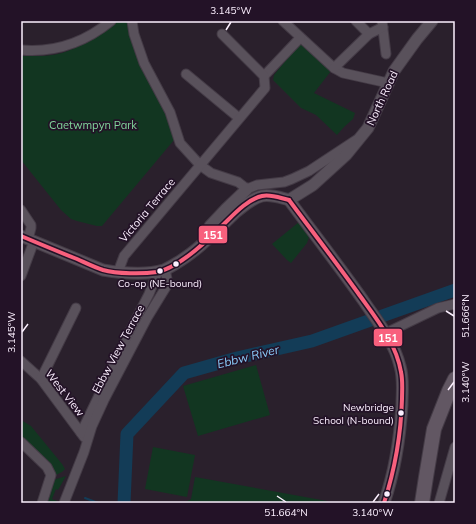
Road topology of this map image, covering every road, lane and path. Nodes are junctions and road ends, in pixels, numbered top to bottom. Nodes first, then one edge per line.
1 (111, 21) edge
2 (132, 21) edge
3 (283, 21) edge
4 (356, 21) edge
5 (432, 21) edge
6 (382, 24) edge
7 (222, 34) dead end
8 (369, 34) junction
9 (300, 38) junction
10 (21, 50) edge
11 (386, 54) dead end
12 (334, 68) junction
13 (186, 74) dead end
14 (264, 76) junction
15 (388, 83) junction
16 (239, 118) junction
17 (362, 136) junction
18 (200, 165) junction
19 (247, 189) junction
20 (289, 200) junction
21 (21, 210) edge
22 (210, 236) junction
23 (28, 239) edge
24 (162, 270) junction
25 (118, 272) junction
26 (21, 276) edge
27 (455, 304) edge
28 (76, 308) dead end
29 (384, 330) junction
30 (21, 361) edge
31 (41, 379) junction
32 (455, 379) edge
33 (81, 433) junction
34 (87, 441) junction
35 (21, 442) edge
36 (455, 447) edge
37 (42, 503) edge
38 (64, 503) edge
39 (384, 503) edge
40 (422, 503) edge
41 (439, 503) edge

1 - 10 street
2 - 18 street
3 - 9 street
4 - 8 street
5 - 15 street, North Road
6 - 8 street
6 - 11 street
7 - 14 street
8 - 12 street
9 - 12 street
9 - 14 street
12 - 15 street
13 - 16 street
14 - 16 street, Victoria Terrace
15 - 17 street, North Road
16 - 18 street, Victoria Terrace
17 - 19 street
17 - 20 street, North Road
18 - 19 street
18 - 25 street, Victoria Terrace
19 - 22 street
20 - 22 street
20 - 29 street
21 - 23 street
22 - 24 street
23 - 25 street
23 - 26 street
24 - 25 street
24 - 33 street
24 - 34 street, Ebbw View Terrace
27 - 29 street
28 - 31 street
29 - 39 street
30 - 31 street, West View
31 - 33 street, West View
32 - 40 main road
33 - 34 street, West View
34 - 38 street, Ebbw View Terrace
35 - 37 street
36 - 41 street

